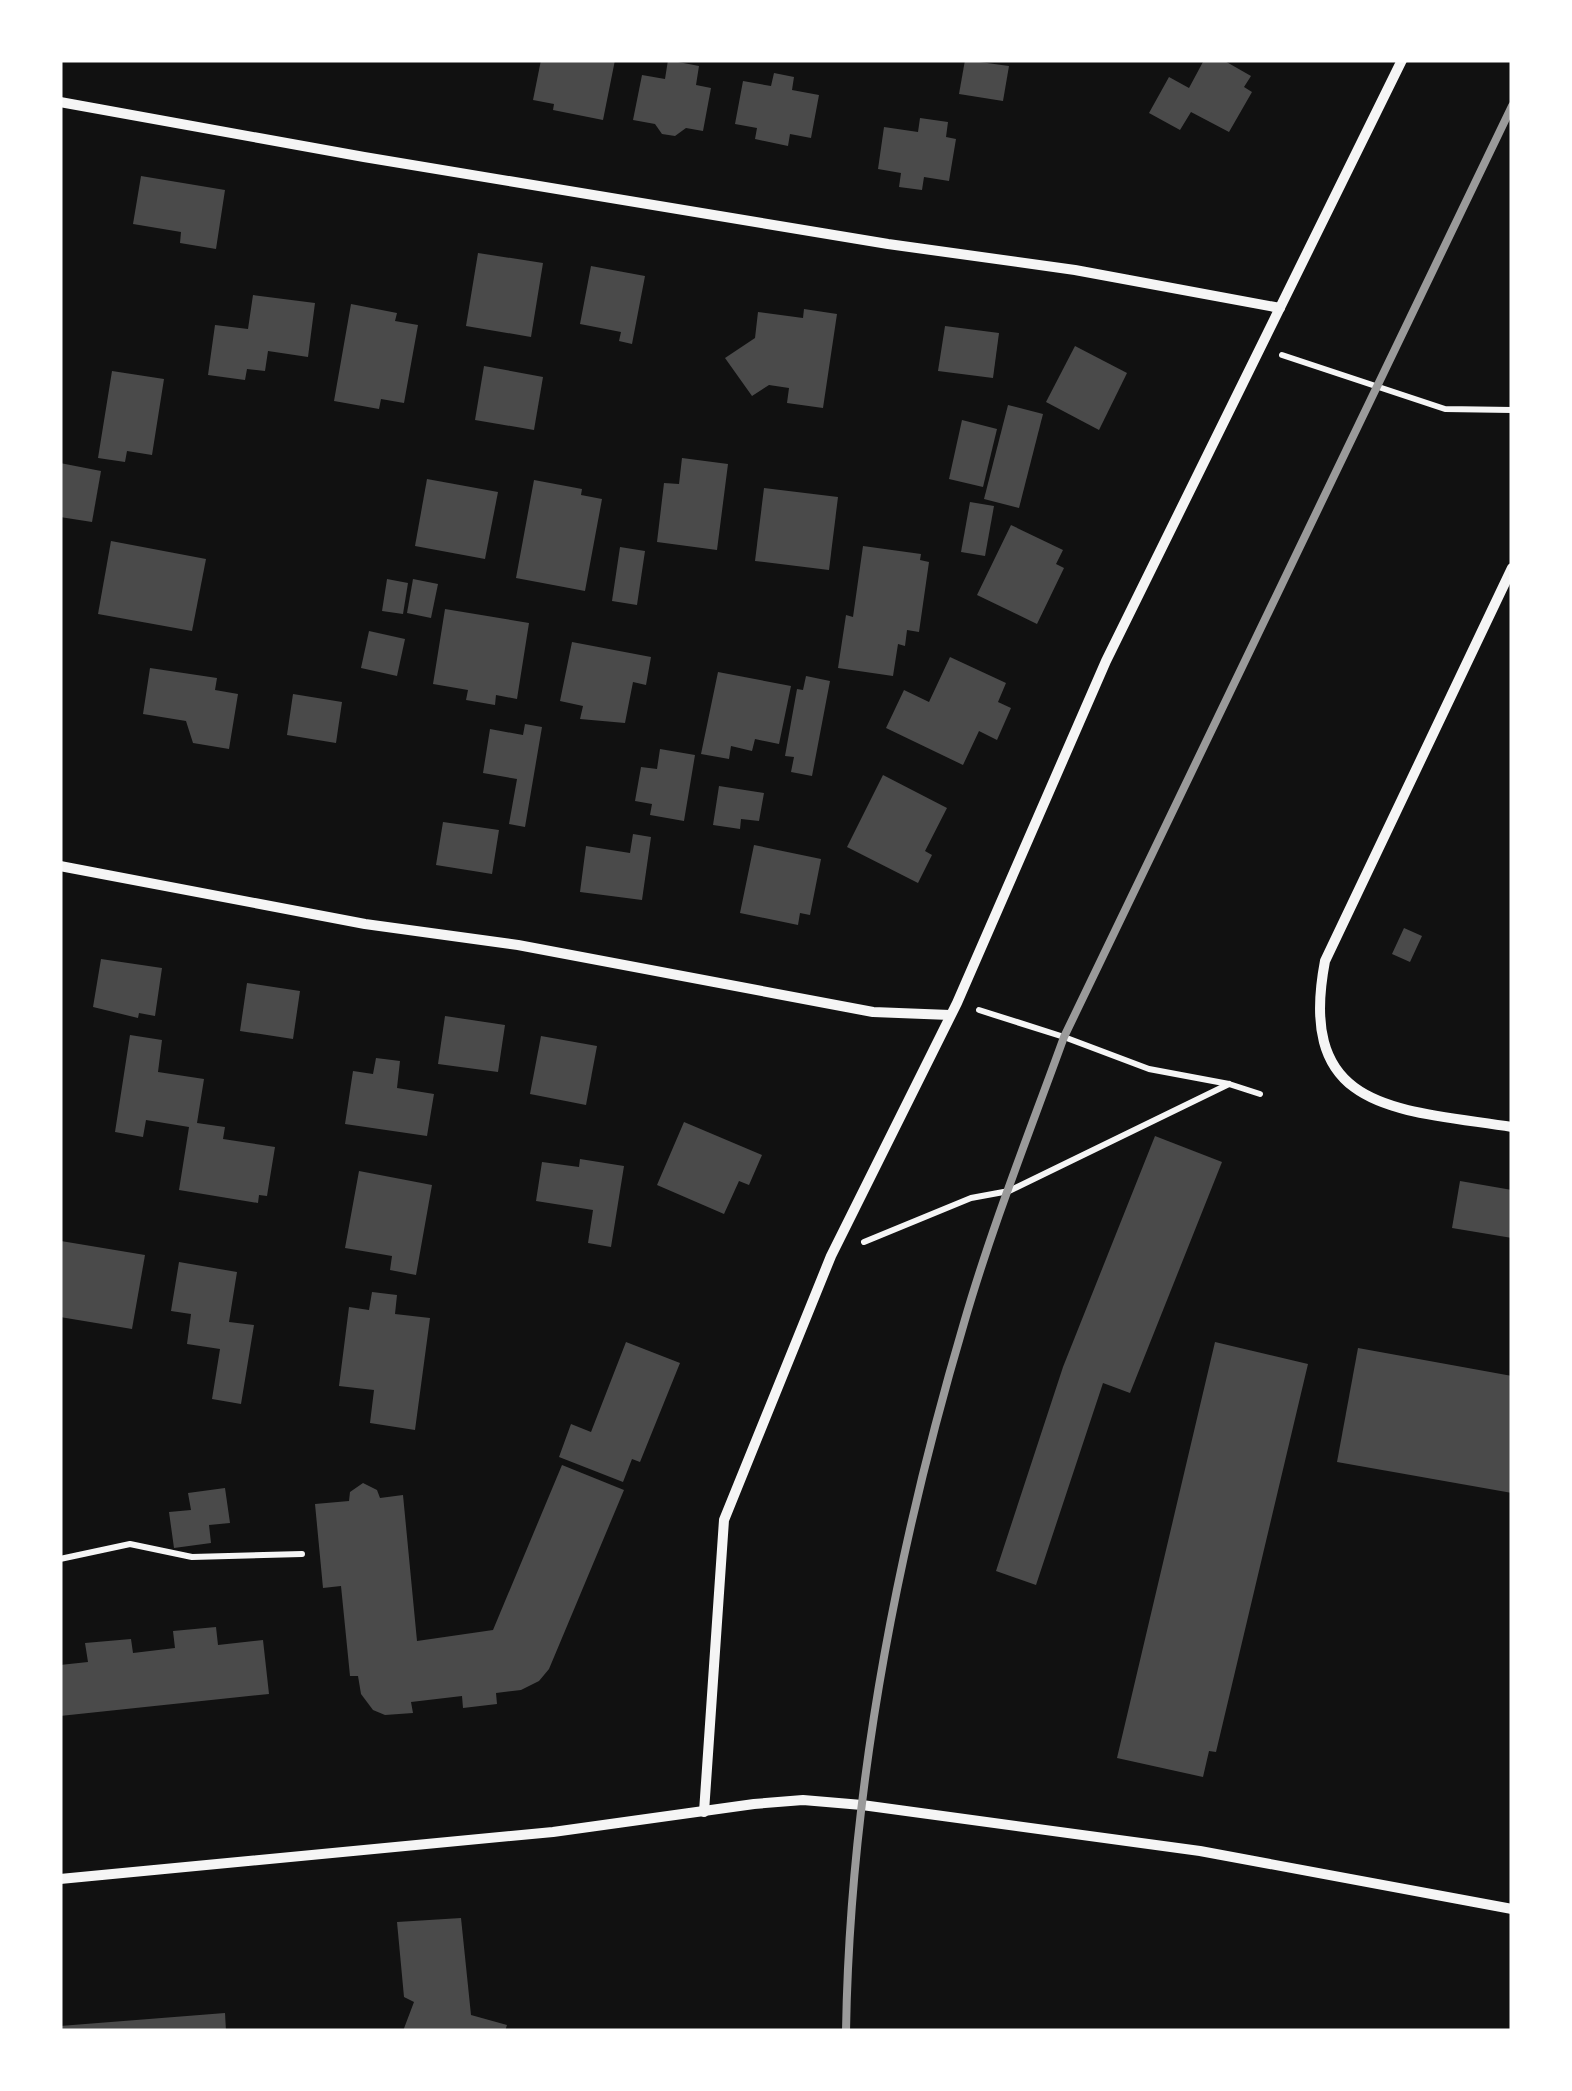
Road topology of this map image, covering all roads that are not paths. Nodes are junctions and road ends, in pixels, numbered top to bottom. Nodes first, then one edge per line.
1 (1402, 60) edge
2 (60, 102) edge
3 (1280, 308) junction
4 (1512, 568) edge
5 (60, 866) edge
6 (950, 1015) junction
7 (1512, 1127) edge
8 (704, 1812) junction
9 (60, 1879) edge
10 (1512, 1909) edge

1 - 3 street
2 - 3 street
3 - 6 street
4 - 7 street
5 - 6 street
6 - 8 street
8 - 9 street
8 - 10 street

